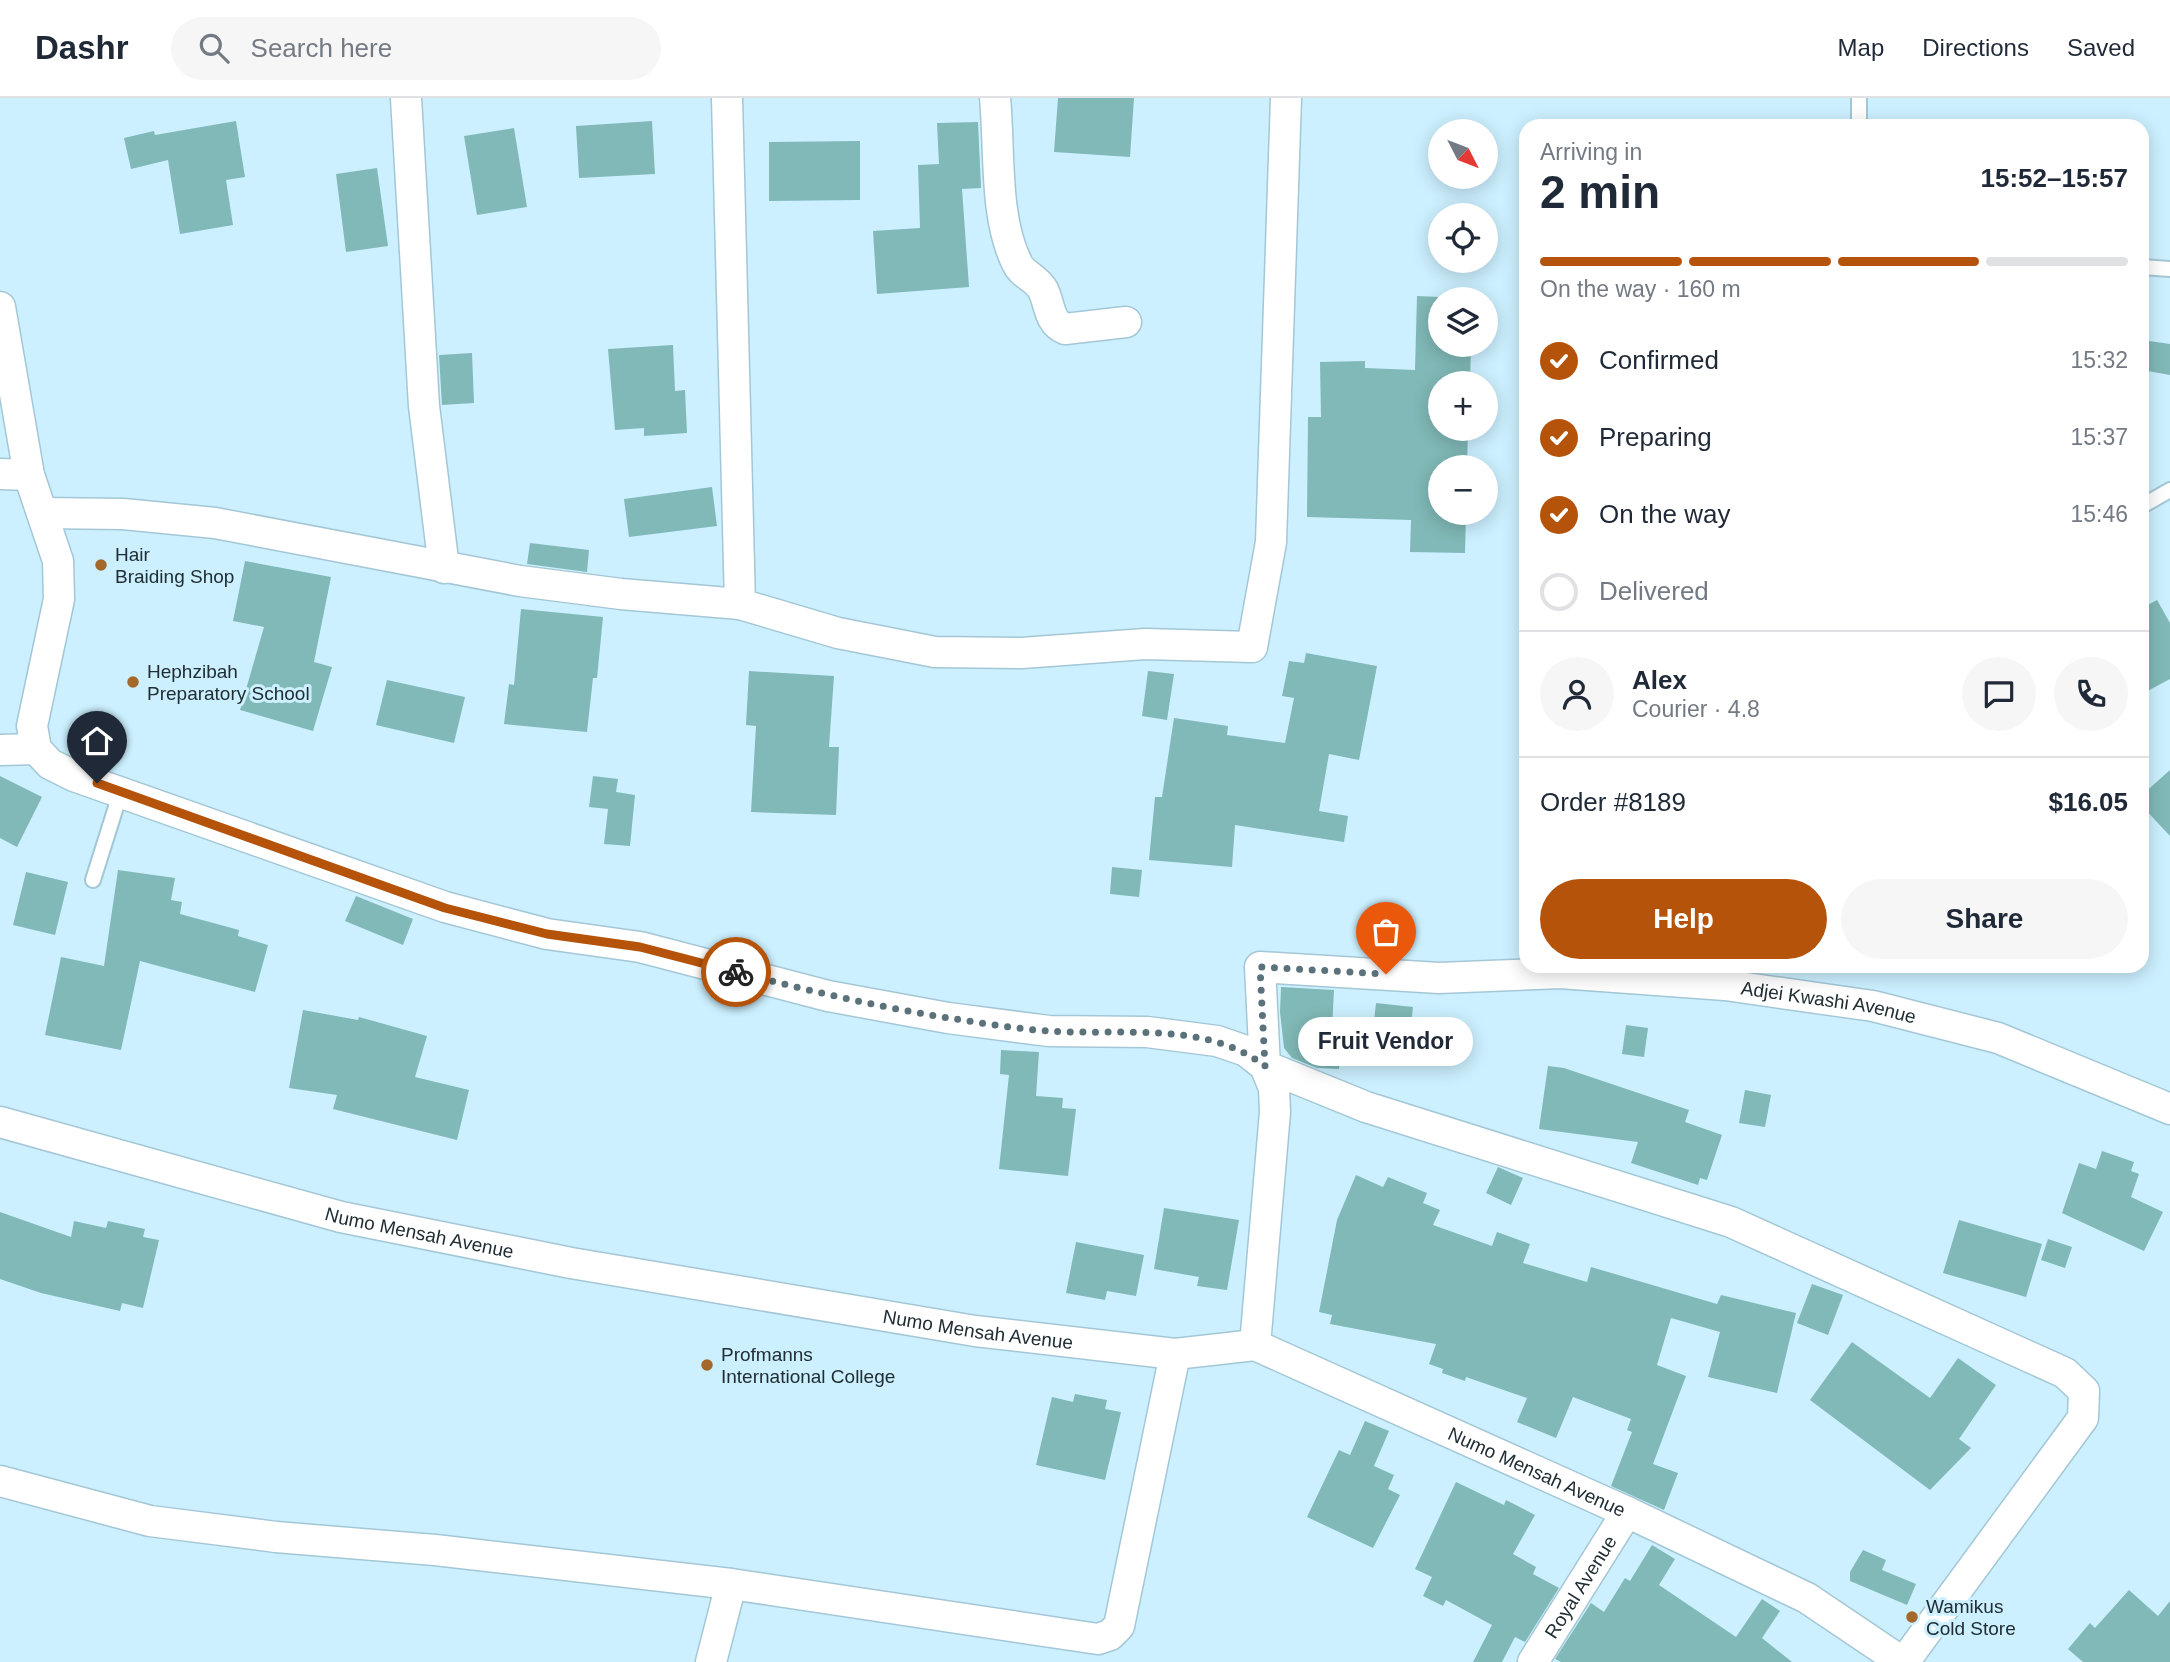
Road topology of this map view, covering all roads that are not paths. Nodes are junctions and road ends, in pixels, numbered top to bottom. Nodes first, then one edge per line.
1 (406, 98) edge
2 (727, 98) edge
3 (995, 98) edge
4 (1286, 98) edge
5 (1859, 98) edge
6 (1859, 119) edge
7 (2149, 268) edge
8 (2170, 269) edge
9 (0, 307) edge
10 (1126, 322) dead end
11 (15, 475) edge
12 (2170, 490) edge
13 (2149, 502) edge
14 (42, 513) junction
15 (444, 568) junction
16 (740, 604) junction
17 (36, 749) junction
18 (0, 750) edge
19 (121, 792) junction
20 (93, 880) dead end
21 (1265, 1066) junction
22 (2170, 1110) edge
23 (0, 1122) edge
24 (1255, 1345) junction
25 (1175, 1354) junction
26 (0, 1482) edge
27 (1627, 1512) junction
28 (731, 1584) junction
29 (711, 1662) edge
30 (1534, 1662) edge
31 (1903, 1662) edge

1 - 15 street
2 - 16 street
3 - 10 street
4 - 16 street
5 - 6 lane
7 - 8 lane
9 - 11 street
11 - 14 street
12 - 13 lane
14 - 15 street
14 - 17 street
15 - 16 street
17 - 18 street
17 - 19 street
19 - 20 lane
19 - 21 street
21 - 22 street, Adjei Kwashi Avenue
21 - 24 street
21 - 31 street
23 - 25 street, Numo Mensah Avenue
24 - 25 street, Numo Mensah Avenue
24 - 27 street, Numo Mensah Avenue
25 - 28 street
26 - 28 street
27 - 30 street, Royal Avenue
27 - 31 street, Numo Mensah Avenue
28 - 29 street

